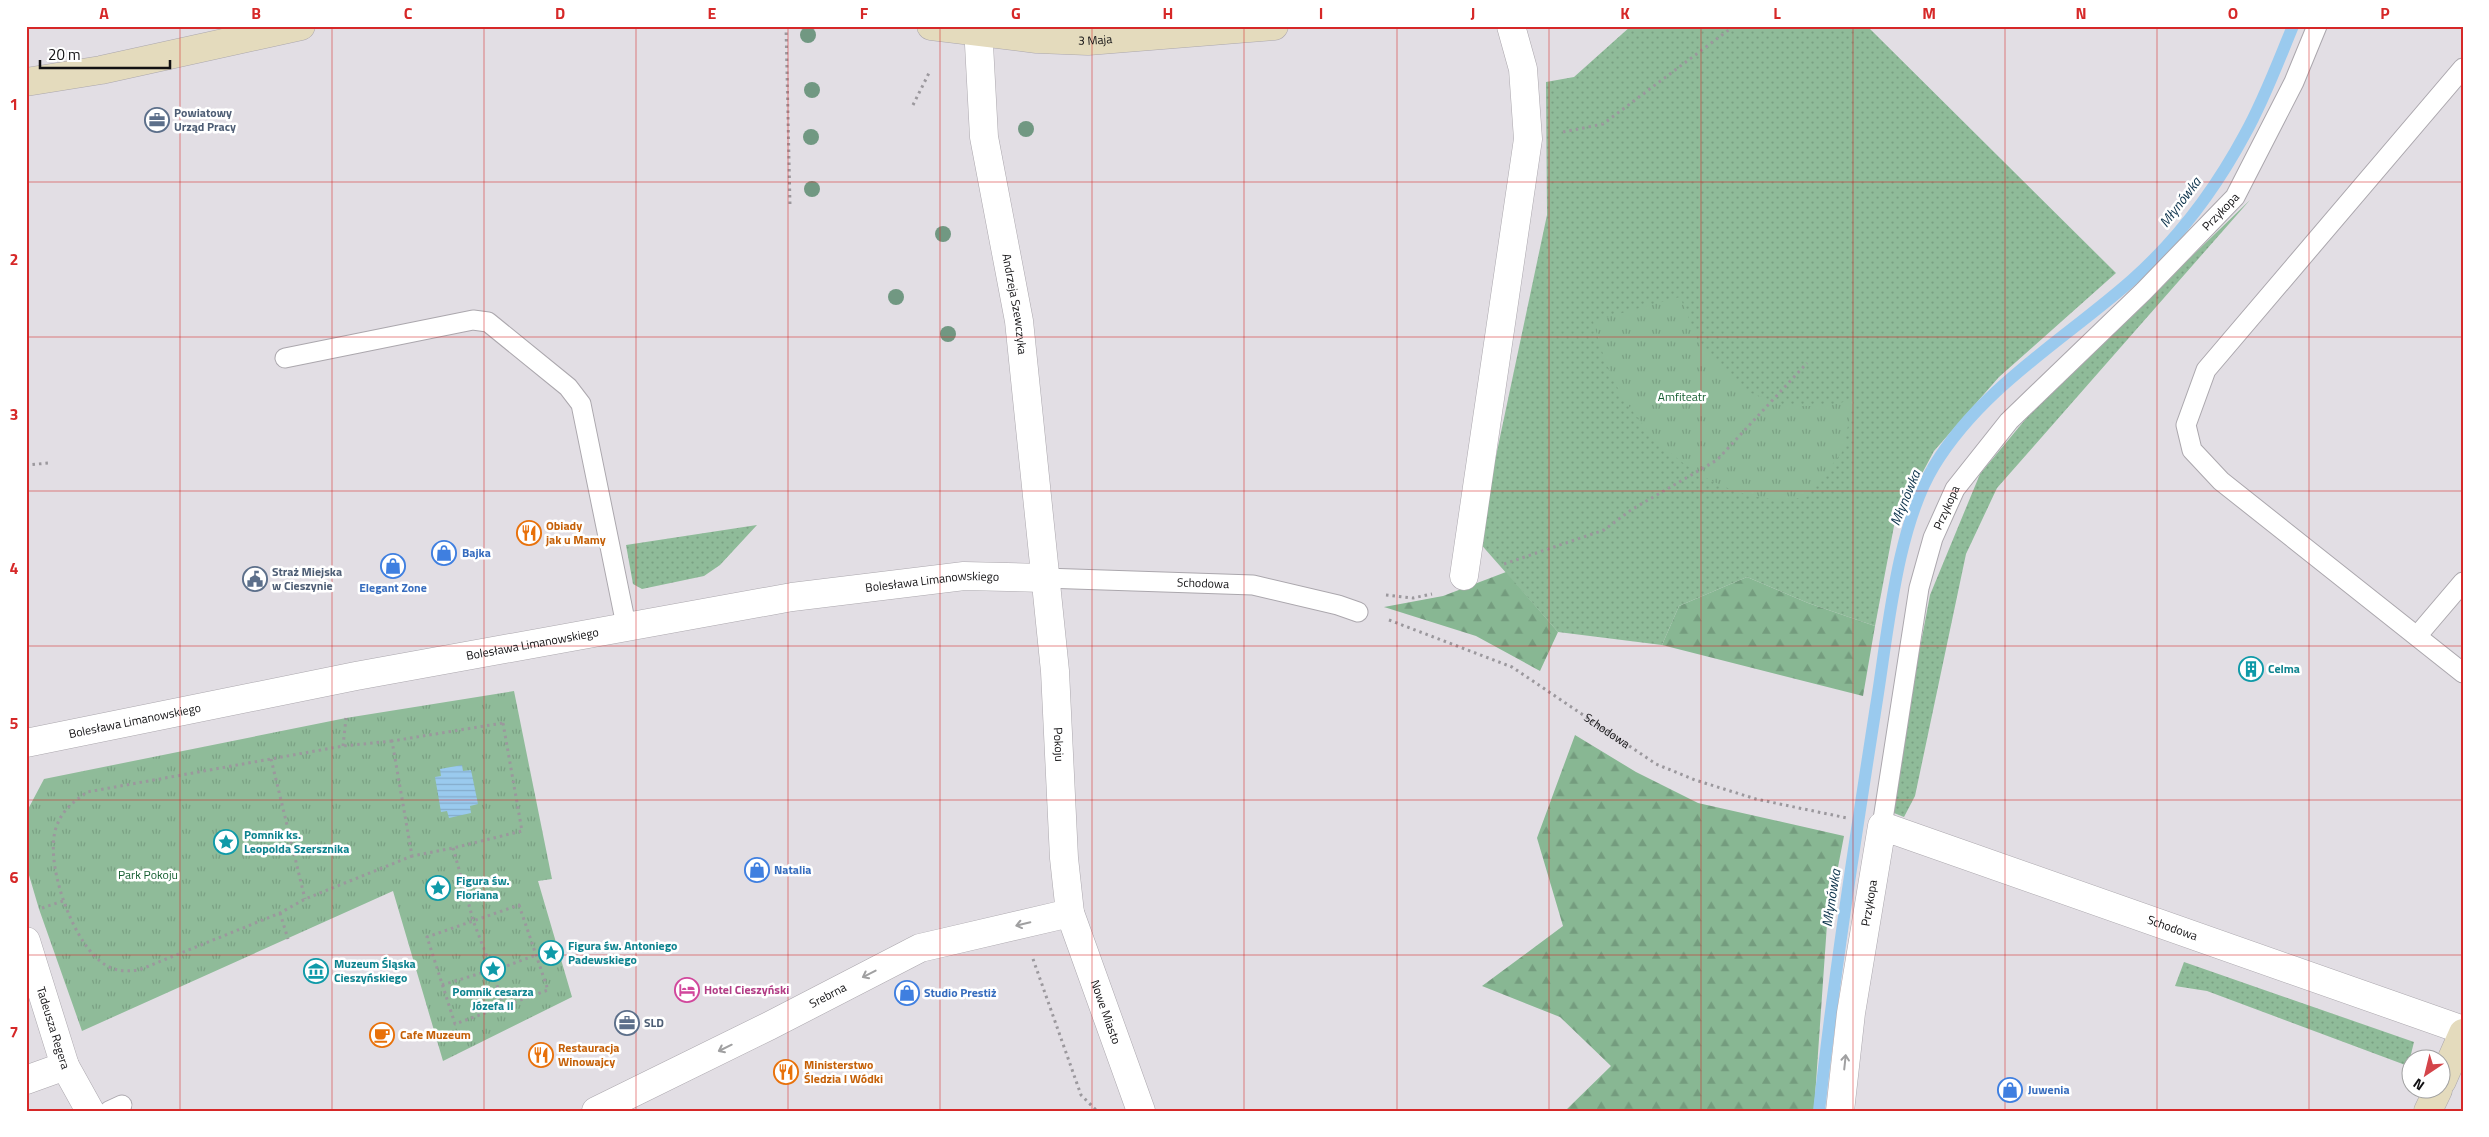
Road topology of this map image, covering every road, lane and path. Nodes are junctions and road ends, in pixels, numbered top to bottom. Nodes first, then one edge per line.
1 (300, 26) edge
2 (786, 26) edge
3 (931, 26) edge
4 (1274, 26) edge
5 (1511, 26) edge
6 (1734, 26) edge
7 (2317, 26) edge
8 (977, 29) edge
9 (2463, 68) edge
10 (929, 73) dead end
11 (26, 82) edge
12 (913, 105) dead end
13 (1528, 139) junction
14 (790, 206) dead end
15 (285, 358) dead end
16 (1807, 362) dead end
17 (50, 463) dead end
18 (26, 465) edge
19 (1503, 564) dead end
20 (1464, 576) joint
21 (1044, 578) junction
22 (2463, 582) edge
23 (1338, 605) junction
24 (1358, 612) dead end
25 (1387, 619) dead end
26 (626, 626) junction
27 (2417, 636) junction
28 (2463, 673) edge
29 (346, 718) dead end
30 (392, 741) junction
31 (26, 743) edge
32 (343, 746) junction
33 (270, 759) junction
34 (1847, 818) dead end
35 (1882, 826) junction
36 (453, 848) junction
37 (412, 856) junction
38 (306, 899) junction
39 (63, 901) junction
40 (38, 909) dead end
41 (280, 913) junction
42 (1070, 913) junction
43 (474, 923) junction
44 (288, 939) dead end
45 (26, 941) edge
46 (536, 955) junction
47 (489, 962) junction
48 (501, 968) junction
49 (493, 969) junction
50 (495, 979) junction
51 (442, 985) junction
52 (504, 1007) junction
53 (2463, 1032) edge
54 (2452, 1058) edge
55 (65, 1066) junction
56 (26, 1080) edge
57 (90, 1111) edge
58 (596, 1111) edge
59 (1141, 1111) edge
60 (1840, 1111) edge

1 - 11 street
2 - 14 path
3 - 8 street, 3 Maja
4 - 8 street, 3 Maja
5 - 13 street
6 - 13 path
7 - 35 lane, Przykopa
8 - 21 street, Andrzeja Szewczyka
9 - 27 lane
10 - 12 path
13 - 20 street
15 - 26 lane
16 - 19 path
17 - 18 path
20 - 23 path
21 - 23 lane, Schodowa
21 - 26 street, Bolesława Limanowskiego
21 - 42 street, Pokoju
22 - 27 lane
23 - 24 lane, Schodowa
25 - 34 path, Schodowa
26 - 31 street, Bolesława Limanowskiego
27 - 28 lane
29 - 32 path
30 - 32 path
30 - 36 path
30 - 37 path
32 - 33 path
33 - 38 path
33 - 39 path
35 - 53 street, Schodowa
60 -> 35 street, Przykopa
36 - 37 path
36 - 43 path
37 - 38 path
38 - 41 path
39 - 40 path
39 - 41 path
41 - 44 path
42 -> 58 street, Srebrna
42 - 59 street, Nowe Miasto
43 - 46 path
43 - 47 path
43 - 51 path
45 - 55 street, Tadeusza Regera
46 - 48 path
46 - 52 path
47 - 48 path
47 - 49 path
48 - 50 path
49 - 50 path
49 - 51 path
50 - 52 path
51 - 52 path
53 - 54 street
55 - 56 street
55 - 57 street, Tadeusza Regera

